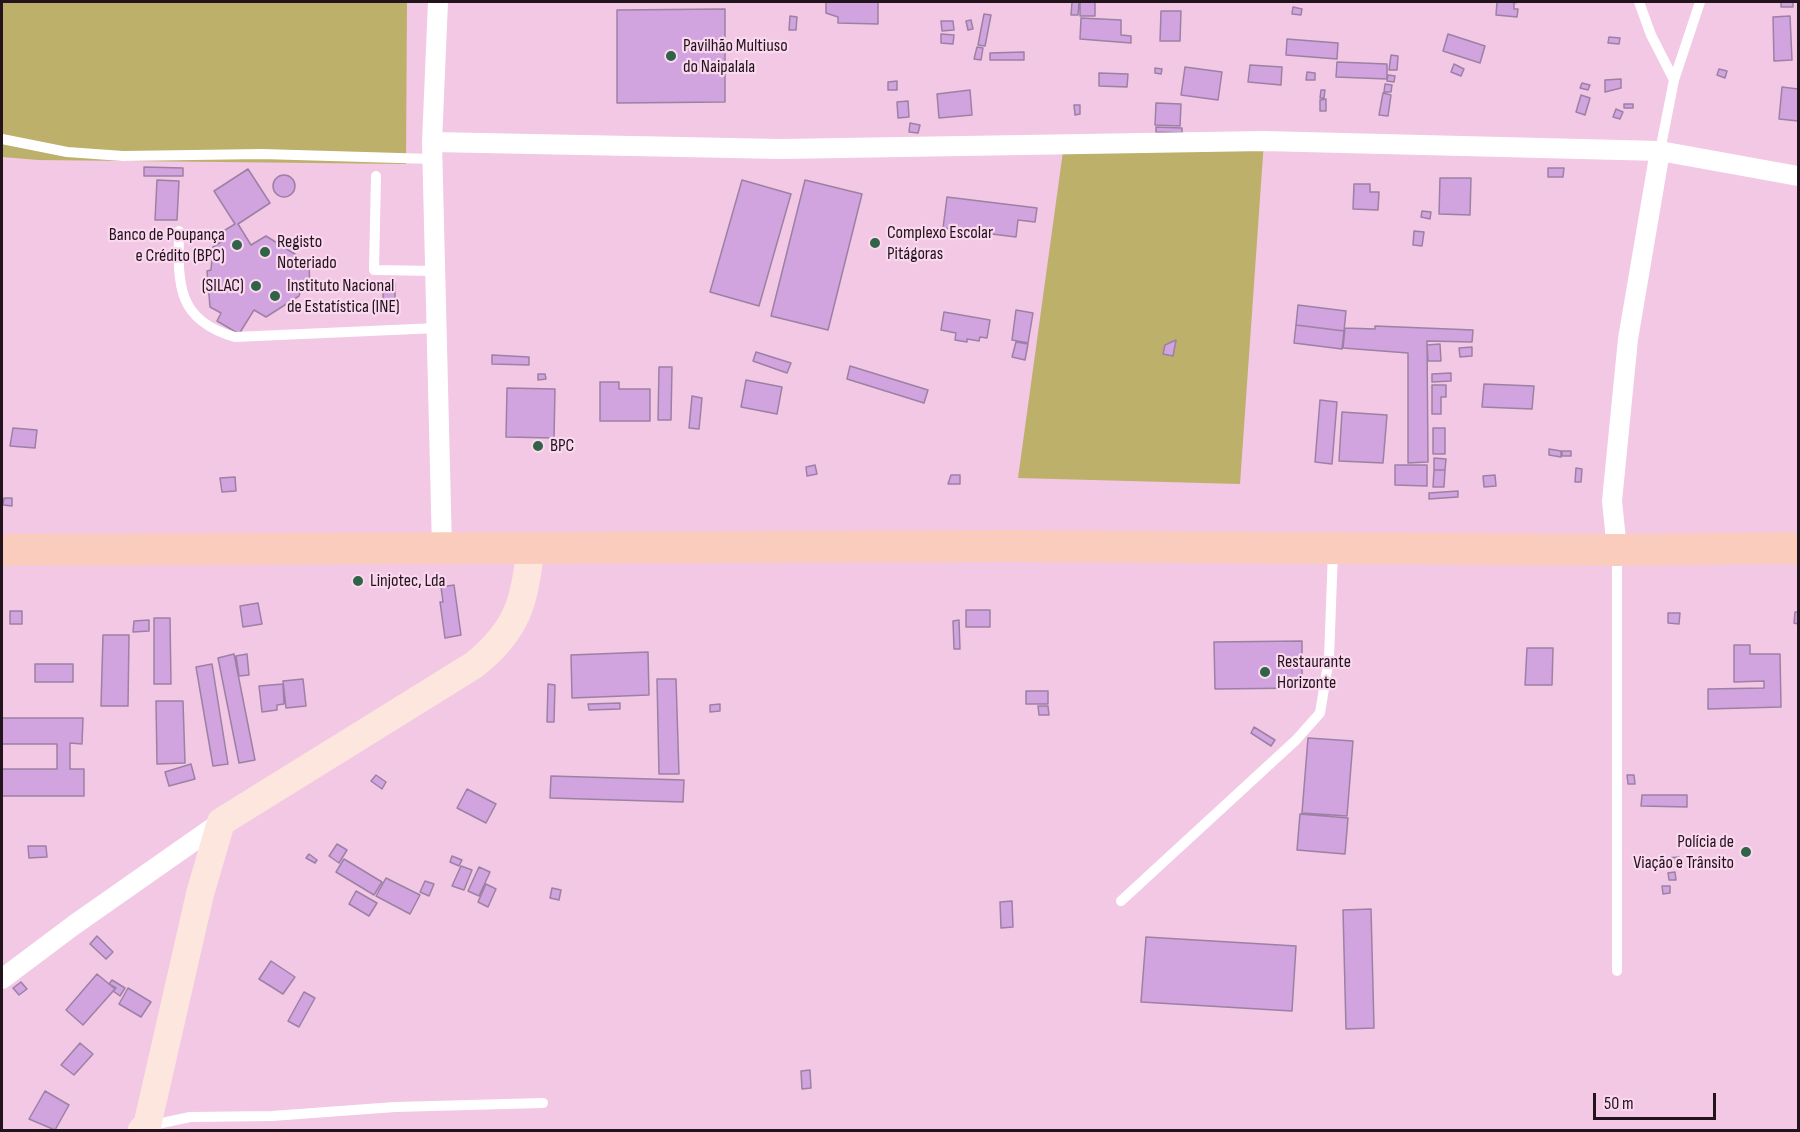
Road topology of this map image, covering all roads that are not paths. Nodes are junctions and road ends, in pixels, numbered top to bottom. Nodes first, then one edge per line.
1 (438, 2) edge
2 (1639, 2) edge
3 (1700, 2) edge
4 (1674, 80) junction
5 (2, 139) edge
6 (433, 150) junction
7 (1660, 151) junction
8 (376, 176) dead end
9 (1798, 176) edge
10 (179, 231) dead end
11 (436, 271) junction
12 (437, 328) junction
13 (530, 548) junction
14 (1333, 548) junction
15 (1798, 548) edge
16 (442, 549) junction
17 (1617, 549) junction
18 (2, 550) edge
19 (221, 822) junction
20 (1121, 901) dead end
21 (1617, 971) dead end
22 (2, 979) edge
23 (543, 1103) dead end
24 (144, 1128) edge

1 - 6 street
2 - 4 lane
3 - 4 lane
4 - 7 lane
5 - 6 lane
6 - 7 street
6 - 11 street
7 - 9 street
7 - 17 street
8 - 11 lane
10 - 12 lane
11 - 12 street
12 - 16 street
13 - 14 main road
13 - 16 main road
13 - 19 street
14 - 17 main road
14 - 20 lane
15 - 17 main road
16 - 18 main road
17 - 21 lane
19 - 22 street
19 - 24 street
23 - 24 lane

